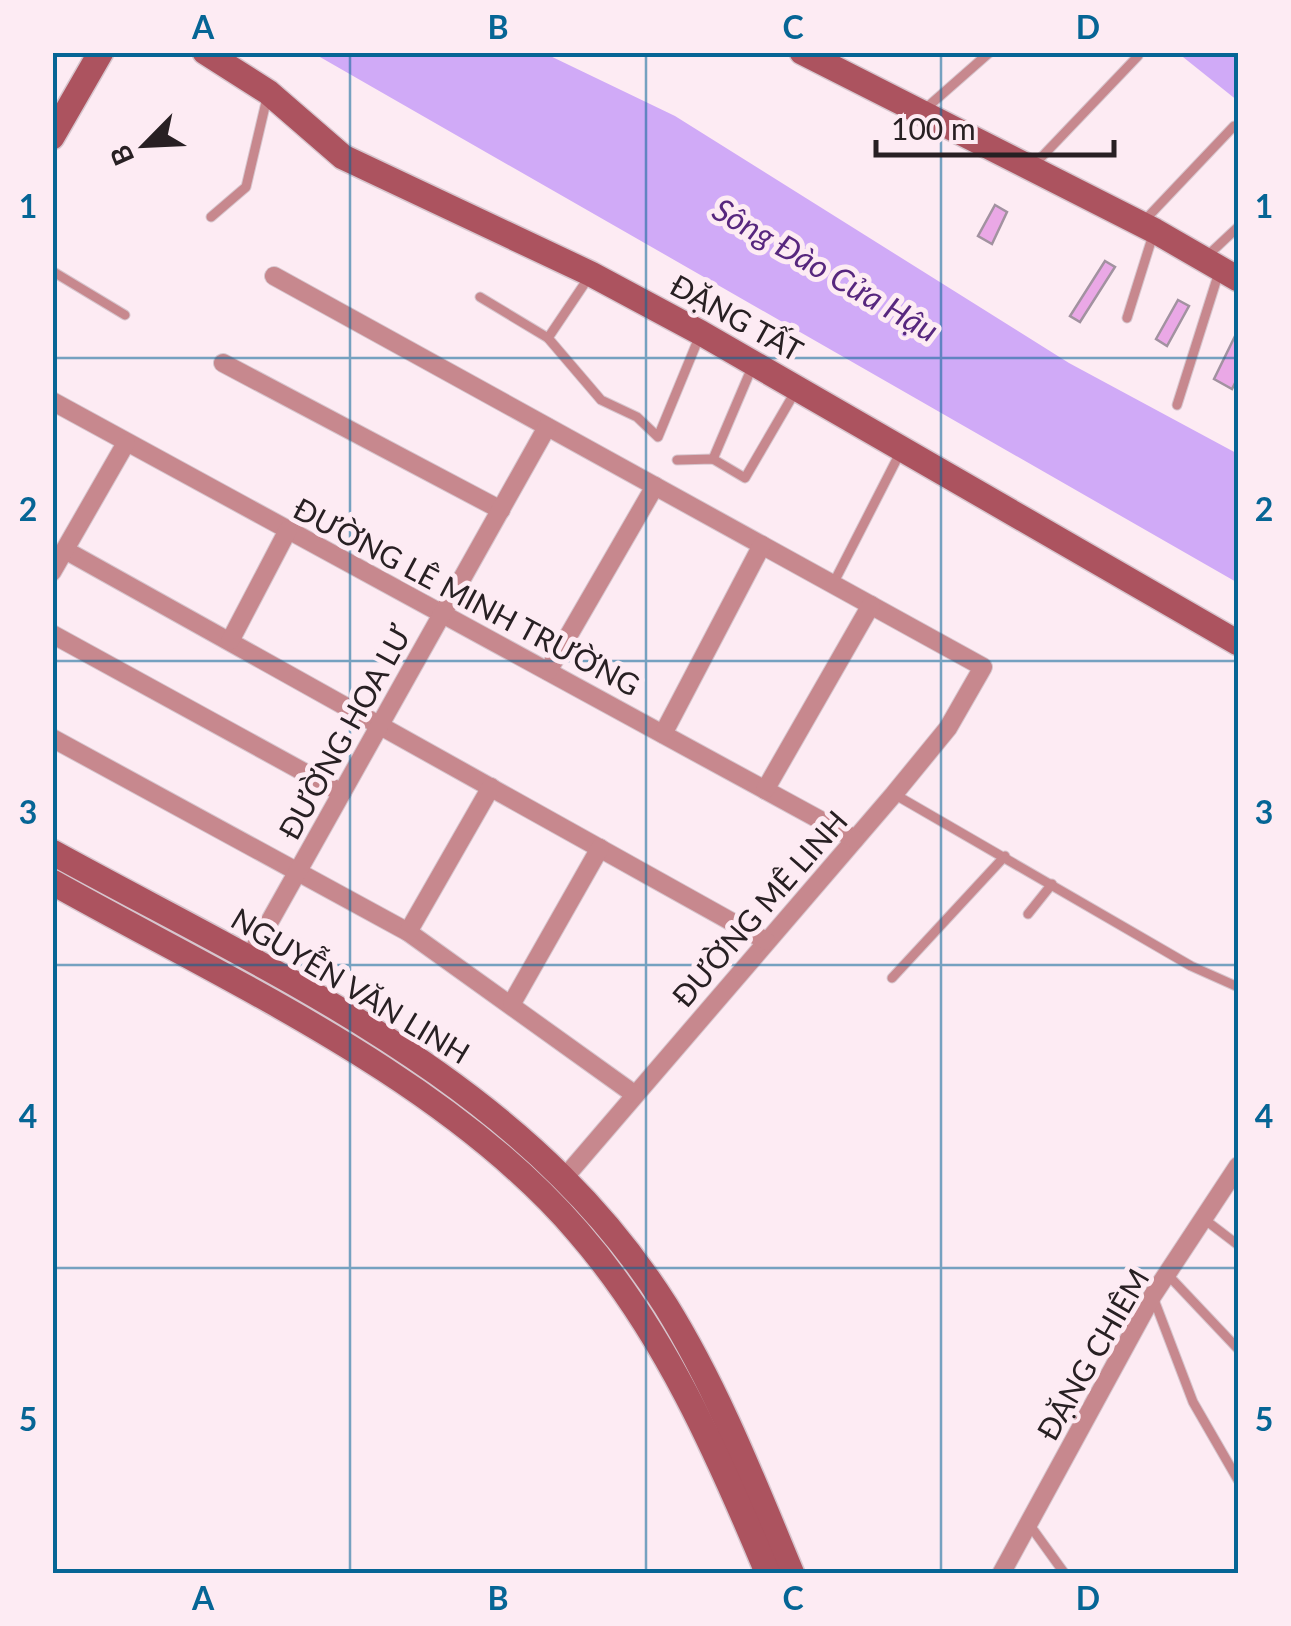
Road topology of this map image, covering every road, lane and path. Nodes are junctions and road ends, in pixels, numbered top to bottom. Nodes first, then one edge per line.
1 (101, 52) edge
2 (205, 52) edge
3 (802, 52) edge
4 (990, 52) edge
5 (1138, 56) dead end
6 (268, 92) junction
7 (922, 112) junction
8 (1234, 126) dead end
9 (52, 137) edge
10 (1031, 168) junction
11 (211, 217) dead end
12 (1238, 227) edge
13 (1148, 228) junction
14 (52, 271) edge
15 (1227, 271) edge
16 (591, 274) junction
17 (274, 276) dead end
18 (480, 297) dead end
19 (125, 315) dead end
20 (1127, 318) dead end
21 (701, 332) junction
22 (548, 338) junction
23 (223, 363) dead end
24 (754, 363) junction
25 (798, 387) junction
26 (52, 401) edge
27 (1177, 405) dead end
28 (548, 426) junction
29 (126, 443) junction
30 (902, 448) junction
31 (714, 459) junction
32 (677, 460) dead end
33 (655, 486) junction
34 (501, 510) junction
35 (288, 530) junction
36 (762, 545) junction
37 (66, 550) junction
38 (52, 572) edge
39 (833, 584) junction
40 (871, 605) junction
41 (443, 613) junction
42 (52, 634) edge
43 (230, 641) junction
44 (1238, 643) edge
45 (548, 670) junction
46 (380, 725) junction
47 (663, 734) junction
48 (52, 738) edge
49 (491, 788) junction
50 (765, 790) junction
51 (342, 793) junction
52 (894, 794) junction
53 (855, 838) junction
54 (600, 848) junction
55 (52, 852) edge
56 (1006, 856) junction
57 (298, 870) junction
58 (52, 882) edge
59 (1052, 884) junction
60 (1028, 914) dead end
61 (408, 932) junction
62 (766, 940) junction
63 (248, 960) junction
64 (892, 978) dead end
65 (1238, 987) edge
66 (304, 992) junction
67 (512, 1004) junction
68 (290, 1016) junction
69 (634, 1094) junction
70 (1238, 1166) edge
71 (566, 1177) junction
72 (1204, 1219) junction
73 (1238, 1246) edge
74 (1168, 1275) junction
75 (1153, 1295) junction
76 (665, 1305) junction
77 (644, 1321) junction
78 (1238, 1349) edge
79 (1238, 1480) edge
80 (1028, 1522) junction
81 (768, 1574) edge
82 (792, 1574) edge
83 (1001, 1574) edge
84 (1065, 1574) edge

1 - 9 main road
2 - 6 main road, ĐẶNG TẤT
3 - 7 main road
4 - 7 lane
5 - 10 lane
6 - 11 lane
6 - 16 main road, ĐẶNG TẤT
7 - 10 main road
8 - 13 lane
10 - 13 main road
12 - 15 lane
13 - 15 main road
13 - 20 lane
14 - 19 lane
15 - 27 lane
16 - 21 main road, ĐẶNG TẤT
16 - 22 lane
17 - 28 street
18 - 22 lane
21 - 22 lane
21 - 24 main road, ĐẶNG TẤT
23 - 34 street
24 - 25 main road, ĐẶNG TẤT
24 - 31 lane
25 - 30 main road, ĐẶNG TẤT
25 - 31 lane
26 - 29 street, ĐƯỜNG LÊ MINH TRƯỜNG
28 - 33 street
28 - 34 street, ĐƯỜNG HOA LƯ
29 - 35 street, ĐƯỜNG LÊ MINH TRƯỜNG
29 - 37 street
30 - 39 lane
30 - 44 main road, ĐẶNG TẤT
31 - 32 lane
33 - 36 street
33 - 45 street
34 - 41 street, ĐƯỜNG HOA LƯ
35 - 41 street, ĐƯỜNG LÊ MINH TRƯỜNG
35 - 43 street
36 - 39 street
36 - 47 street
37 - 38 street
37 - 43 street
39 - 40 street
40 - 50 street
40 - 52 street, ĐƯỜNG MÊ LINH
41 - 45 street, ĐƯỜNG LÊ MINH TRƯỜNG
41 - 46 street, ĐƯỜNG HOA LƯ
42 - 51 street
43 - 46 street
45 - 47 street, ĐƯỜNG LÊ MINH TRƯỜNG
46 - 49 street
46 - 51 street, ĐƯỜNG HOA LƯ
47 - 50 street, ĐƯỜNG LÊ MINH TRƯỜNG
48 - 57 street
49 - 54 street
49 - 61 street
50 - 53 street, ĐƯỜNG LÊ MINH TRƯỜNG
51 - 57 street, ĐƯỜNG HOA LƯ
52 - 53 street, ĐƯỜNG MÊ LINH
52 - 56 lane
53 - 62 street, ĐƯỜNG MÊ LINH
54 - 62 street
54 - 67 street
55 - 63 main road, NGUYỄN VĂN LINH
56 - 59 lane
56 - 64 lane
57 - 61 street
57 - 63 street, ĐƯỜNG HOA LƯ
58 - 68 main road, NGUYỄN VĂN LINH
59 - 60 lane
59 - 65 lane
61 - 67 street
62 - 69 street, ĐƯỜNG MÊ LINH
63 - 66 main road, NGUYỄN VĂN LINH
66 - 68 main road
66 - 71 main road, NGUYỄN VĂN LINH
67 - 69 street
68 - 77 main road, NGUYỄN VĂN LINH
69 - 71 street, ĐƯỜNG MÊ LINH
70 - 72 street, ĐẶNG CHIÊM
71 - 76 main road, NGUYỄN VĂN LINH
72 - 73 lane
72 - 74 street, ĐẶNG CHIÊM
74 - 75 street, ĐẶNG CHIÊM
74 - 78 lane
75 - 79 lane
75 - 80 street, ĐẶNG CHIÊM
76 - 77 main road
76 - 82 main road, NGUYỄN VĂN LINH
77 - 81 main road, NGUYỄN VĂN LINH
80 - 83 street, ĐẶNG CHIÊM
80 - 84 lane

